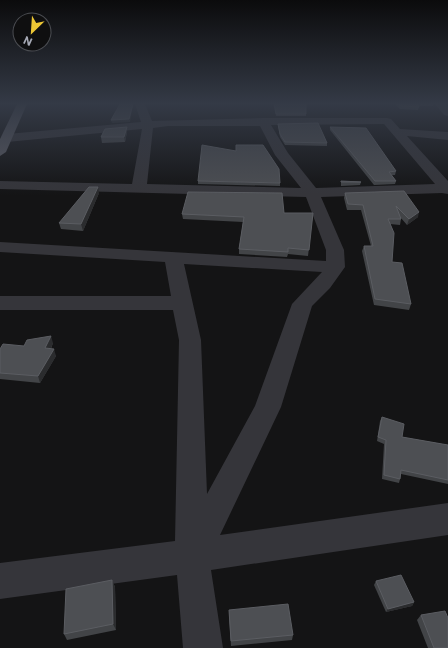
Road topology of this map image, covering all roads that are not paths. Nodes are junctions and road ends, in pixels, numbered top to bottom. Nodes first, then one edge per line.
1 (9, 134) edge
2 (48, 134) edge
3 (147, 134) edge
4 (270, 134) edge
5 (398, 134) edge
6 (425, 134) edge
7 (448, 136) edge
8 (7, 138) junction
9 (0, 152) edge
10 (0, 185) edge
11 (139, 189) junction
12 (447, 189) edge
13 (312, 193) junction
14 (0, 247) edge
15 (174, 258) junction
16 (336, 266) junction
17 (0, 303) edge
18 (183, 303) junction
19 (448, 519) edge
20 (192, 556) junction
21 (0, 581) edge
22 (203, 648) edge

1 - 8 highway
2 - 8 street
3 - 11 street
4 - 13 street
5 - 12 street
6 - 7 street
8 - 9 highway
10 - 11 street
11 - 13 street
12 - 13 street
13 - 16 street
14 - 15 street
15 - 16 street
15 - 18 street
16 - 20 street
17 - 18 street
18 - 20 street
19 - 20 street
20 - 21 street
20 - 22 street

